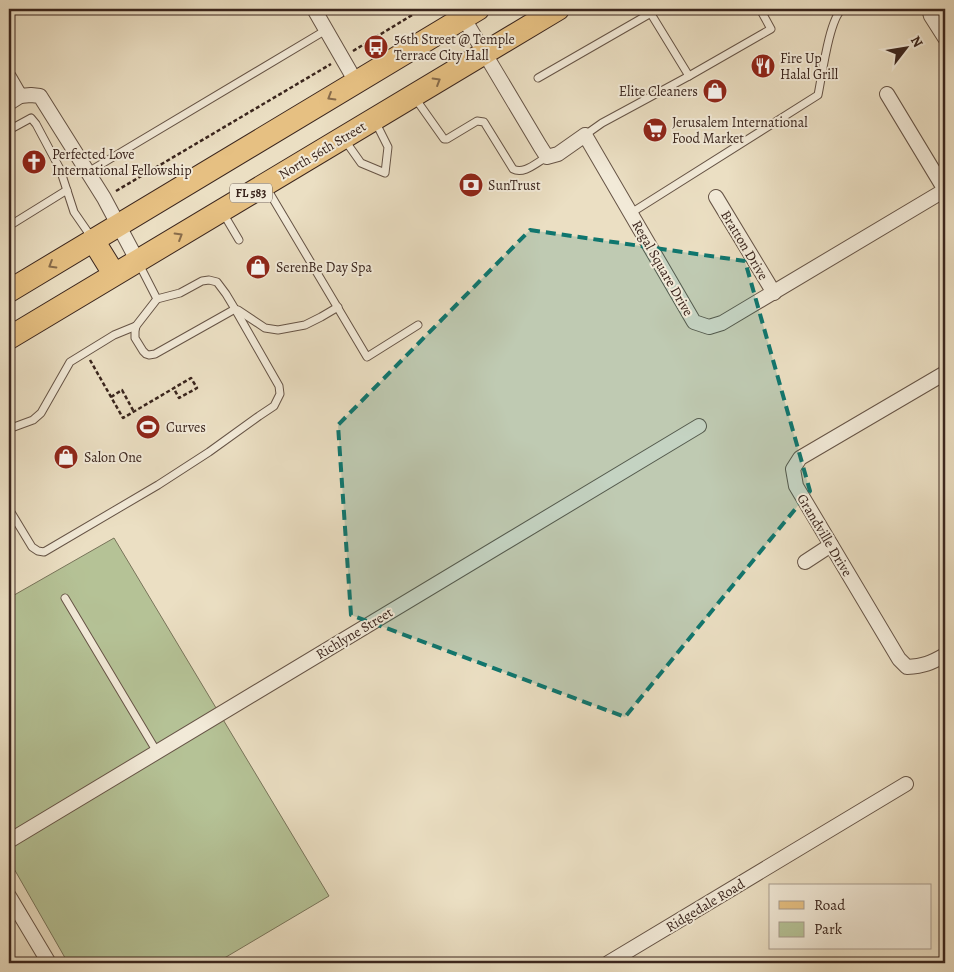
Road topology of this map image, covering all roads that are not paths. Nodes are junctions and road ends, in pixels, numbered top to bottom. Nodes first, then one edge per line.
1 (314, 9) edge
2 (558, 9) edge
3 (760, 9) edge
4 (842, 9) edge
5 (928, 9) edge
6 (652, 10) edge
7 (466, 12) edge
8 (326, 30) junction
9 (945, 38) edge
10 (485, 52) junction
11 (689, 76) junction
12 (9, 77) edge
13 (538, 78) dead end
14 (356, 82) junction
15 (887, 94) dead end
16 (413, 95) junction
17 (14, 100) edge
18 (374, 118) junction
19 (9, 130) edge
20 (586, 135) junction
21 (343, 138) junction
22 (547, 156) junction
23 (88, 172) junction
24 (264, 185) junction
25 (67, 190) junction
26 (945, 190) edge
27 (716, 197) dead end
28 (221, 211) junction
29 (631, 213) junction
30 (118, 225) junction
31 (9, 226) edge
32 (93, 240) junction
33 (238, 240) dead end
34 (137, 260) junction
35 (114, 274) junction
36 (9, 291) edge
37 (774, 293) junction
38 (157, 299) junction
39 (338, 307) junction
40 (236, 309) junction
41 (418, 325) dead end
42 (136, 326) junction
43 (9, 338) edge
44 (945, 373) edge
45 (9, 426) edge
46 (699, 426) dead end
47 (9, 509) edge
48 (831, 545) junction
49 (805, 562) dead end
50 (65, 598) dead end
51 (945, 655) edge
52 (157, 752) junction
53 (906, 784) dead end
54 (9, 841) edge
55 (9, 896) edge
56 (49, 963) edge
57 (608, 963) edge

1 - 8 street
2 - 10 main road, North 56th Street / FL 583
3 - 11 lane
4 - 29 lane
5 - 9 street
6 - 11 lane
6 - 13 lane
7 - 10 street
7 - 14 main road
8 - 14 street
8 - 23 lane
16 -> 10 main road, North 56th Street / FL 583
10 - 22 street
11 - 20 lane
12 - 17 street
14 -> 30 main road
15 - 26 street
16 - 18 main road, North 56th Street / FL 583
16 - 22 lane
17 - 23 street
18 - 21 main road, North 56th Street / FL 583
18 - 21 lane
19 - 25 lane
20 - 22 street
20 - 29 street, Regal Square Drive
21 - 24 main road, North 56th Street / FL 583
23 - 30 street
24 - 28 main road, North 56th Street / FL 583
24 - 39 lane
25 - 31 lane
25 - 32 lane
26 - 37 street, Regal Square Drive
27 - 37 street, Bratton Drive
28 - 33 lane
34 -> 28 main road, North 56th Street / FL 583
29 - 37 street, Regal Square Drive
30 - 32 main road
30 - 34 street
32 - 35 main road
32 -> 36 main road
34 - 35 main road, North 56th Street / FL 583
34 - 38 lane
35 - 43 main road, North 56th Street / FL 583
38 - 40 lane
38 - 42 lane
39 - 40 lane
39 - 41 lane
40 - 42 lane
40 - 47 lane
42 - 45 lane
44 - 48 street, Grandville Drive
46 - 52 street, Richlyne Street
48 - 49 street
48 - 51 street, Grandville Drive
50 - 52 lane
52 - 54 street, Richlyne Street
53 - 57 street, Ridgedale Road
55 - 56 street

